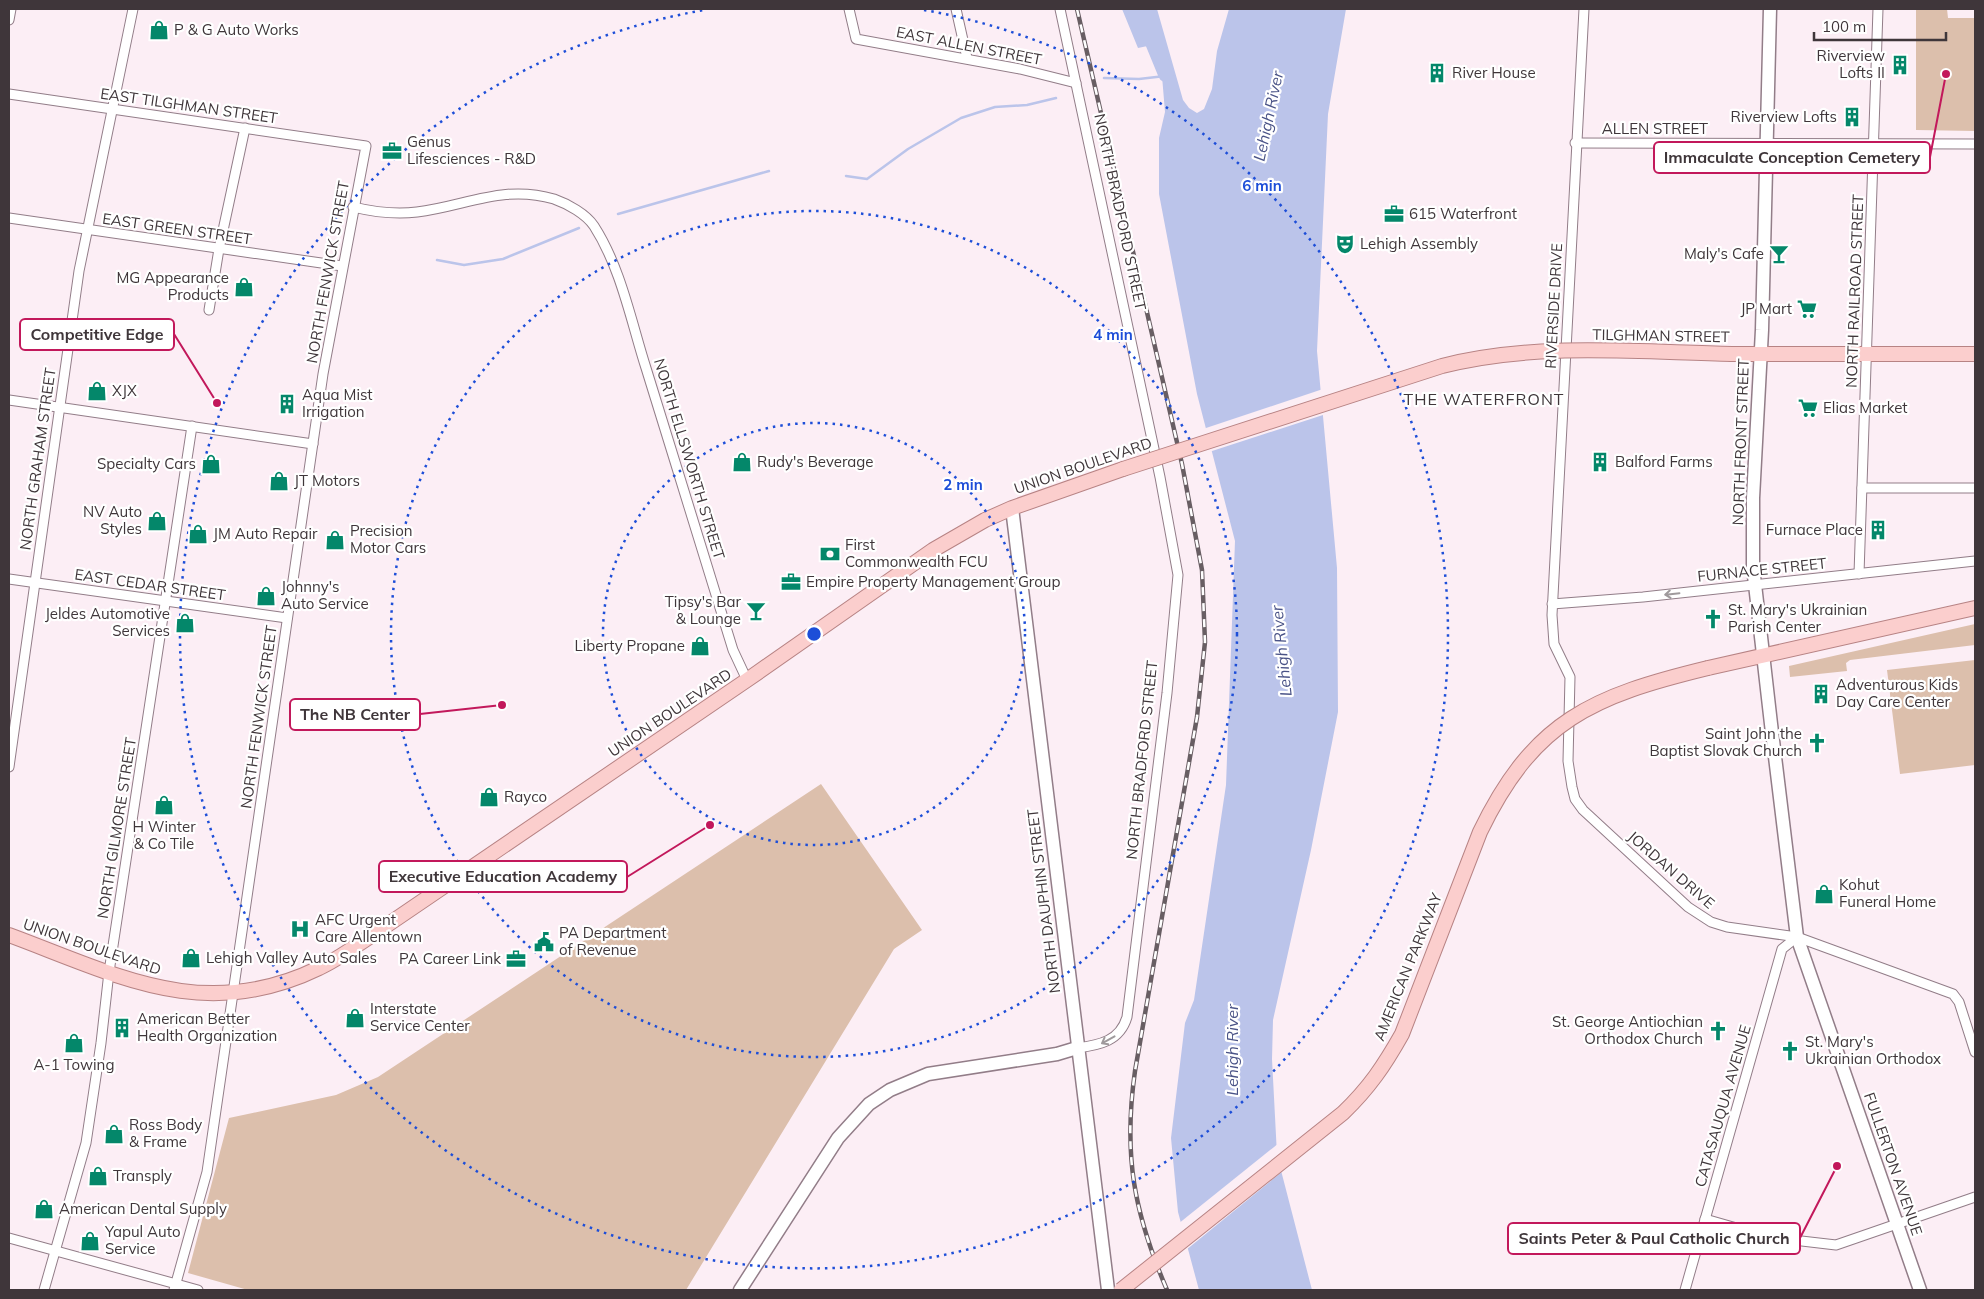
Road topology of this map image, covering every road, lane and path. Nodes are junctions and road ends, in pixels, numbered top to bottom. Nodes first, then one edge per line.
1 (11, 9) edge
2 (133, 9) edge
3 (849, 9) edge
4 (956, 9) edge
5 (1060, 9) edge
6 (1584, 9) edge
7 (1770, 9) edge
8 (1878, 9) edge
9 (9, 20) edge
10 (967, 58) junction
11 (1076, 83) junction
12 (9, 94) edge
13 (112, 109) junction
14 (245, 128) junction
15 (1575, 143) junction
16 (1766, 143) junction
17 (1874, 144) junction
18 (1975, 144) edge
19 (366, 146) joint
20 (353, 207) junction
21 (9, 218) edge
22 (87, 229) junction
23 (219, 249) junction
24 (342, 266) junction
25 (210, 310) dead end
26 (1867, 354) junction
27 (1975, 354) edge
28 (1760, 355) junction
29 (1352, 395) joint
30 (9, 400) edge
31 (59, 407) junction
32 (192, 426) junction
33 (313, 444) junction
34 (1862, 488) junction
35 (1975, 488) edge
36 (1012, 508) junction
37 (1975, 561) edge
38 (1859, 574) junction
39 (9, 578) edge
40 (35, 582) junction
41 (1755, 585) junction
42 (166, 601) junction
43 (1552, 604) junction
44 (1975, 608) edge
45 (287, 618) junction
46 (1763, 655) junction
47 (747, 680) junction
48 (9, 767) edge
49 (1789, 875) joint
50 (9, 935) edge
51 (1797, 937) junction
52 (109, 972) junction
53 (232, 994) junction
54 (1077, 1048) junction
55 (1975, 1052) edge
56 (1975, 1196) edge
57 (1705, 1219) junction
58 (1897, 1223) junction
59 (9, 1238) edge
60 (55, 1251) junction
61 (175, 1287) edge
62 (44, 1290) edge
63 (198, 1290) edge
64 (740, 1290) edge
65 (1108, 1290) edge
66 (1121, 1290) edge
67 (1685, 1290) edge
68 (1920, 1290) edge

1 - 9 street
2 - 13 street, NORTH GRAHAM STREET
3 - 10 street, EAST ALLEN STREET
4 - 10 street
5 - 11 street, NORTH BRADFORD STREET
6 - 15 street, RIVERSIDE DRIVE
7 - 16 street, NORTH FRONT STREET
8 - 17 street, NORTH RAILROAD STREET
10 - 11 street, EAST ALLEN STREET
11 -> 54 street, NORTH BRADFORD STREET
12 - 13 street, EAST TILGHMAN STREET
13 - 14 street, EAST TILGHMAN STREET
13 - 22 street, NORTH GRAHAM STREET
14 - 19 street, EAST TILGHMAN STREET
14 - 23 street
15 - 16 street, ALLEN STREET
15 - 43 street, RIVERSIDE DRIVE
16 - 17 street, ALLEN STREET
16 - 28 street, NORTH FRONT STREET
17 - 18 street, ALLEN STREET
17 - 26 street, NORTH RAILROAD STREET
19 - 20 street, NORTH FENWICK STREET
20 - 24 street, NORTH FENWICK STREET
20 - 47 street, NORTH ELLSWORTH STREET
21 - 22 street, EAST GREEN STREET
22 - 23 street, EAST GREEN STREET
22 - 31 street, NORTH GRAHAM STREET
23 - 24 street, EAST GREEN STREET
23 - 25 street
24 - 33 street, NORTH FENWICK STREET
26 - 27 main road, TILGHMAN STREET
26 - 28 main road, TILGHMAN STREET
26 - 34 street, NORTH RAILROAD STREET
28 - 29 main road, TILGHMAN STREET, bridge
28 - 41 street, NORTH FRONT STREET
29 - 36 main road, UNION BOULEVARD, bridge
30 - 31 street
31 - 32 street
31 - 40 street, NORTH GRAHAM STREET
32 - 33 street
32 - 42 street, NORTH GILMORE STREET
33 - 45 street, NORTH FENWICK STREET
34 - 35 street
34 - 38 street, NORTH RAILROAD STREET
36 - 47 main road, UNION BOULEVARD
36 - 54 street, NORTH DAUPHIN STREET
37 - 38 street, FURNACE STREET
38 - 41 street, FURNACE STREET
39 - 40 street, EAST CEDAR STREET
40 - 42 street, EAST CEDAR STREET
40 - 48 street, NORTH GRAHAM STREET
41 -> 43 street, FURNACE STREET
41 - 46 street, NORTH FRONT STREET
42 - 45 street, EAST CEDAR STREET
42 - 52 street, NORTH GILMORE STREET
43 - 51 street, JORDAN DRIVE
44 - 46 main road
45 - 53 street, NORTH FENWICK STREET
46 - 49 street, NORTH FRONT STREET
46 - 66 main road, AMERICAN PARKWAY, bridge
47 - 53 main road, UNION BOULEVARD
49 - 51 street, FULLERTON AVENUE
50 - 52 main road, UNION BOULEVARD
51 - 55 street, JORDAN DRIVE
51 - 57 street, CATASAUQUA AVENUE
51 - 58 street, FULLERTON AVENUE
52 - 53 main road, UNION BOULEVARD
52 - 60 street, NORTH GILMORE STREET
53 - 61 street, NORTH FENWICK STREET
54 - 64 street, NORTH BRADFORD STREET
54 - 65 street, NORTH DAUPHIN STREET
56 - 58 street
57 - 58 street
57 - 67 street, CATASAUQUA AVENUE
58 - 68 street, FULLERTON AVENUE
59 - 60 street
60 - 61 street
60 - 62 street, NORTH GILMORE STREET
61 - 63 street

